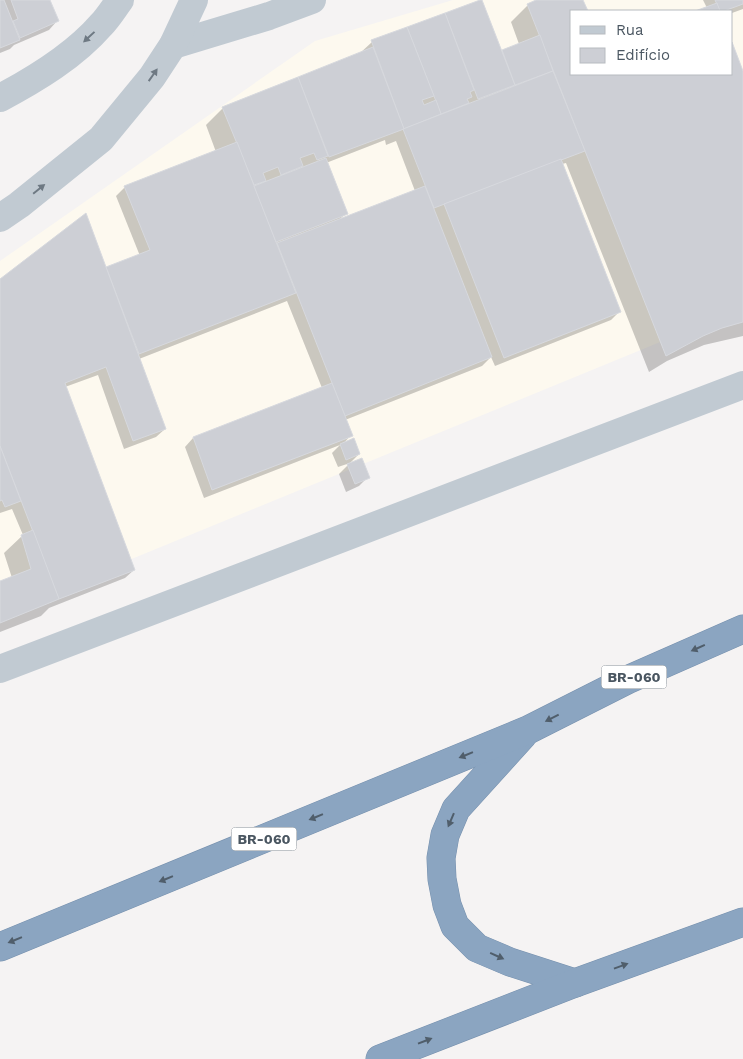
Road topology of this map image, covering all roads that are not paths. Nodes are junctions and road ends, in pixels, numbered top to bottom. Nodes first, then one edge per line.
1 (120, 0) edge
2 (194, 0) edge
3 (312, 0) edge
4 (173, 45) junction
5 (0, 98) edge
6 (0, 218) edge
7 (743, 385) edge
8 (743, 628) edge
9 (0, 669) edge
10 (528, 730) junction
11 (743, 922) edge
12 (0, 947) edge
13 (575, 982) junction
14 (380, 1059) edge

1 -> 5 street
2 - 4 street
3 - 4 street
6 -> 4 street
7 - 9 street
8 -> 10 highway, BR-060
10 -> 12 highway, BR-060
10 -> 13 highway
13 -> 11 highway
14 -> 13 highway

